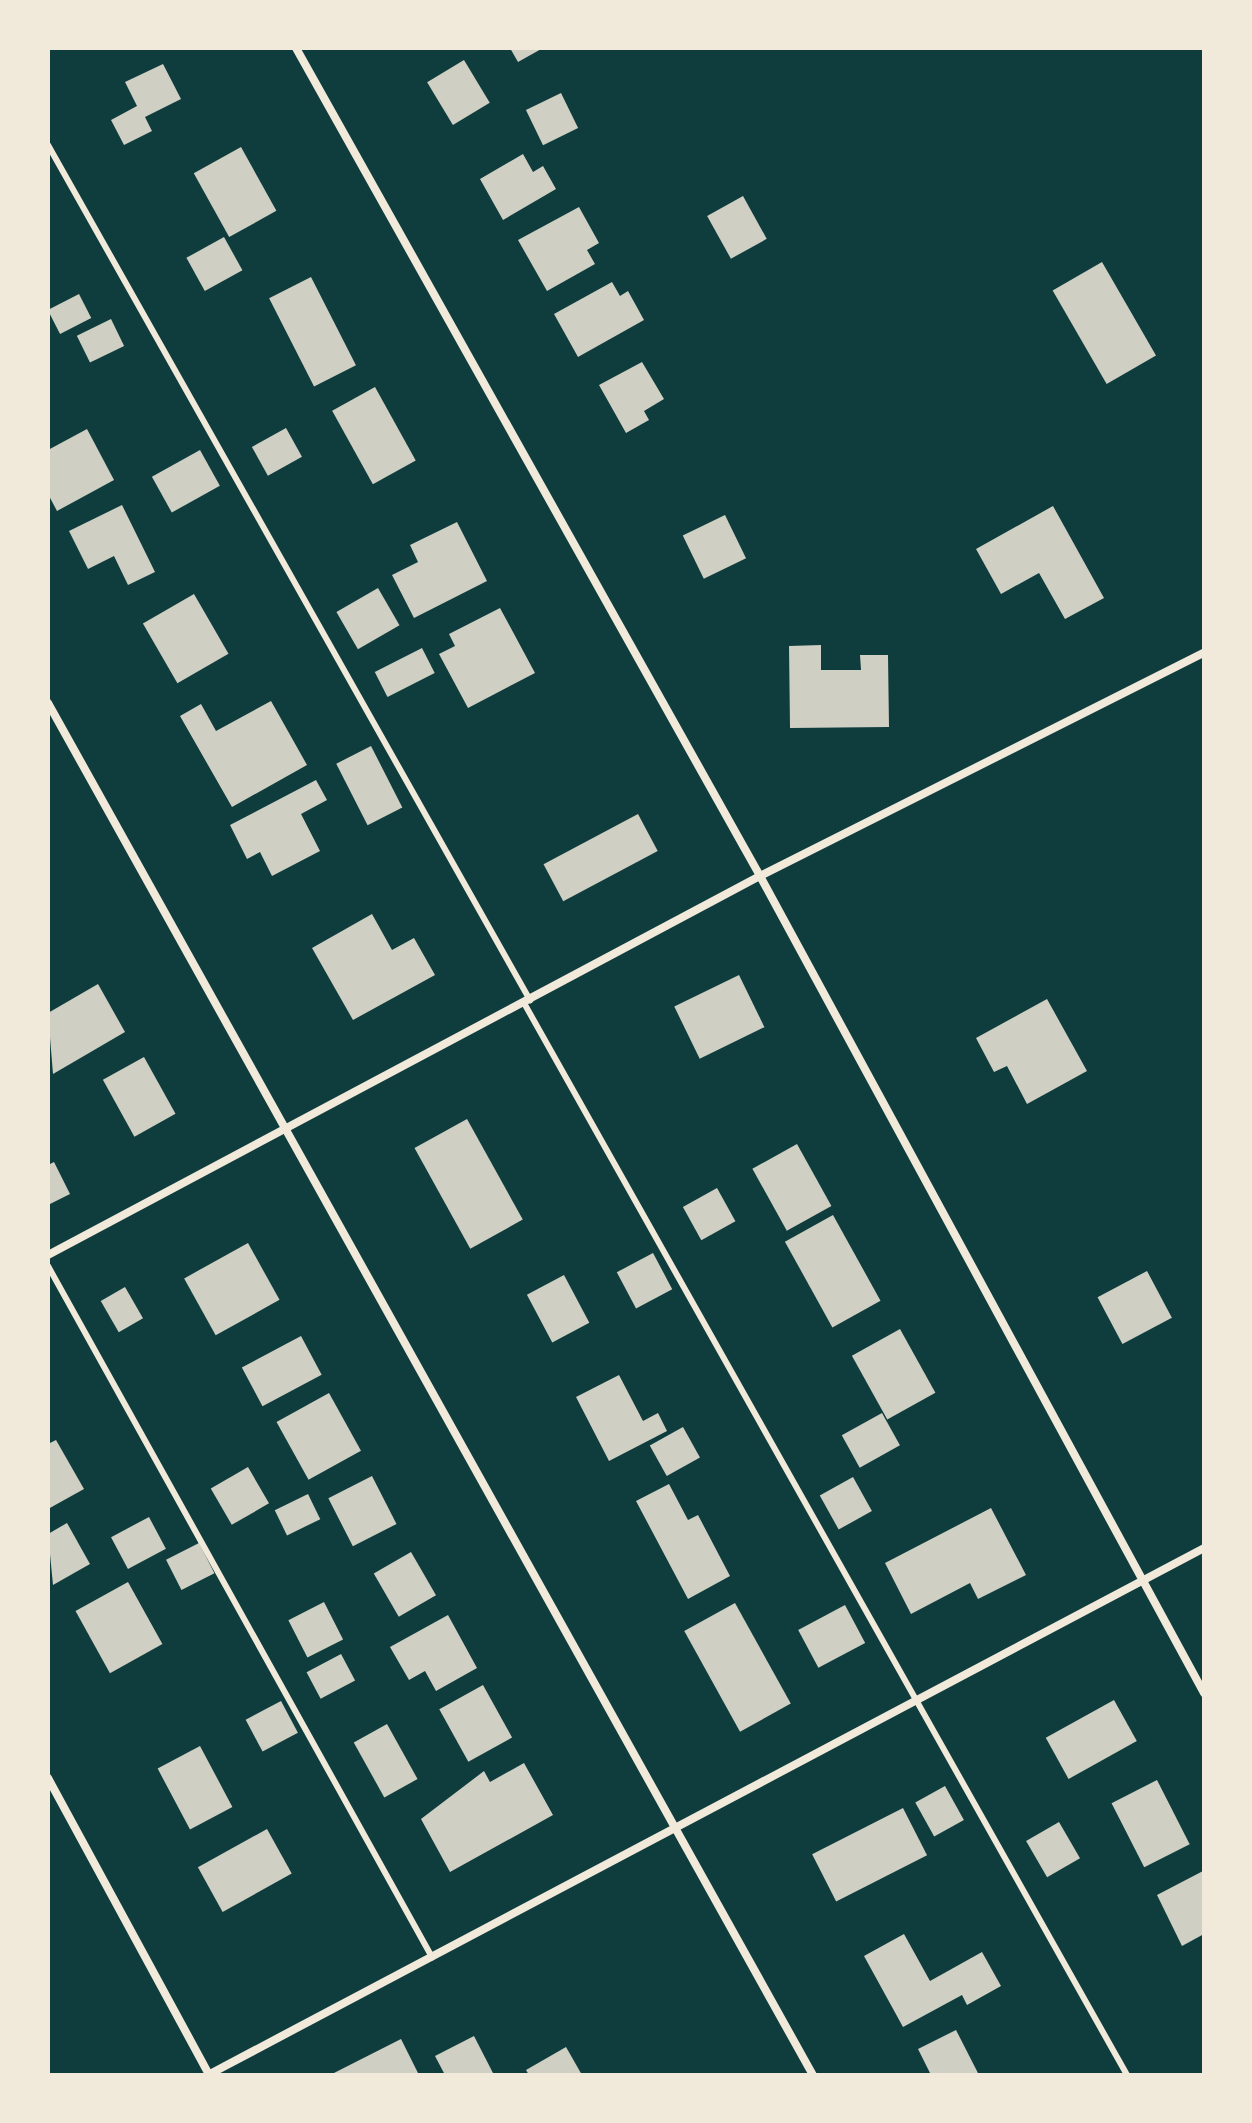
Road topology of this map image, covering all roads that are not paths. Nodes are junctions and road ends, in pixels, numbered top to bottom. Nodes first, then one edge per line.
1 (296, 48) edge
2 (48, 145) edge
3 (1204, 653) edge
4 (48, 703) edge
5 (760, 876) junction
6 (527, 1001) junction
7 (285, 1132) junction
8 (48, 1255) edge
9 (48, 1266) edge
10 (1204, 1548) edge
11 (1142, 1581) junction
12 (1204, 1693) edge
13 (914, 1701) junction
14 (48, 1778) edge
15 (675, 1828) junction
16 (432, 1957) junction
17 (209, 2075) edge
18 (813, 2075) edge
19 (1127, 2075) edge

1 - 5 street
2 - 6 lane
3 - 5 street
4 - 7 street
5 - 6 street
5 - 11 street
6 - 7 street
6 - 13 lane
7 - 8 street
7 - 15 street
9 - 16 lane
10 - 11 street
11 - 12 street
11 - 13 street
13 - 15 street
13 - 19 lane
14 - 17 street
15 - 16 street
15 - 18 street
16 - 17 street

